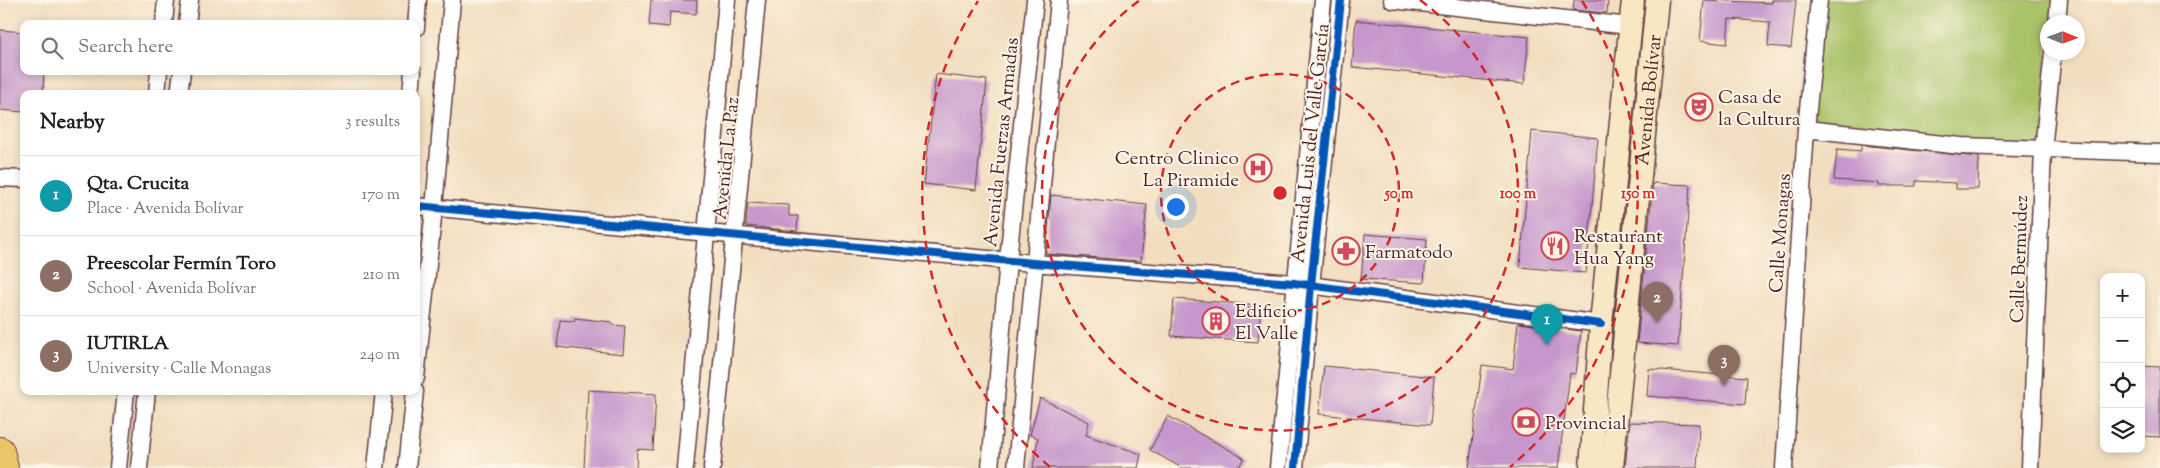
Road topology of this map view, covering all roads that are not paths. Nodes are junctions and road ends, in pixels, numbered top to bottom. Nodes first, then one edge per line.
1 (166, 0) edge
2 (190, 0) edge
3 (418, 0) edge
4 (452, 0) edge
5 (727, 0) edge
6 (756, 0) edge
7 (1035, 0) edge
8 (1059, 0) edge
9 (1323, 0) edge
10 (1341, 0) edge
11 (1392, 0) edge
12 (1633, 0) edge
13 (1657, 0) edge
14 (1819, 0) edge
15 (2059, 0) edge
16 (2057, 15) edge
17 (164, 20) edge
18 (188, 20) edge
19 (417, 20) edge
20 (1630, 26) junction
21 (2052, 60) edge
22 (159, 75) edge
23 (181, 75) edge
24 (413, 75) edge
25 (157, 90) edge
26 (180, 90) edge
27 (411, 90) edge
28 (1806, 128) junction
29 (2043, 150) junction
30 (2160, 153) edge
31 (0, 178) edge
32 (20, 179) edge
33 (420, 206) edge
34 (434, 208) junction
35 (707, 233) junction
36 (733, 235) junction
37 (1008, 260) junction
38 (1033, 263) junction
39 (1302, 284) junction
40 (1602, 324) junction
41 (420, 340) edge
42 (126, 395) edge
43 (148, 395) edge
44 (384, 395) edge
45 (415, 395) edge
46 (0, 451) edge
47 (4, 468) edge
48 (118, 468) edge
49 (139, 468) edge
50 (376, 468) edge
51 (407, 468) edge
52 (685, 468) edge
53 (712, 468) edge
54 (990, 468) edge
55 (1016, 468) edge
56 (1278, 468) edge
57 (1295, 468) edge
58 (1591, 468) edge
59 (1612, 468) edge
60 (1784, 468) edge
61 (2030, 468) edge

1 - 17 street
2 - 18 street
3 - 19 street
4 - 34 street
5 - 35 street, Avenida La Paz
6 - 36 street, Avenida La Paz
7 - 37 street, Avenida Fuerzas Armadas
8 - 38 street
9 - 39 street, Avenida Luis del Valle García
10 - 39 street, Avenida Luis del Valle García
11 - 20 street
12 - 20 street, Avenida Bolívar
13 - 59 street, Avenida Bolívar
14 - 28 street, Calle Monagas
15 - 16 street
20 - 40 street, Avenida Bolívar
21 - 29 street, Calle Bermúdez
22 - 25 street
23 - 26 street
24 - 27 street
28 - 29 street
28 - 60 street, Calle Monagas
29 - 30 street
29 - 61 street, Calle Bermúdez
31 - 32 street
33 - 34 street
34 - 35 street
34 - 41 street
35 - 36 street
35 - 52 street, Avenida La Paz
36 - 37 street
36 - 53 street, Avenida La Paz
37 - 38 street
37 - 54 street, Avenida Fuerzas Armadas
38 - 39 street
38 - 55 street
39 - 40 street
39 - 56 street, Avenida Luis del Valle García
39 - 57 street, Avenida Luis del Valle García
40 - 58 street, Avenida Bolívar
42 - 48 street
43 - 49 street
44 - 50 street
45 - 51 street
46 - 47 highway

